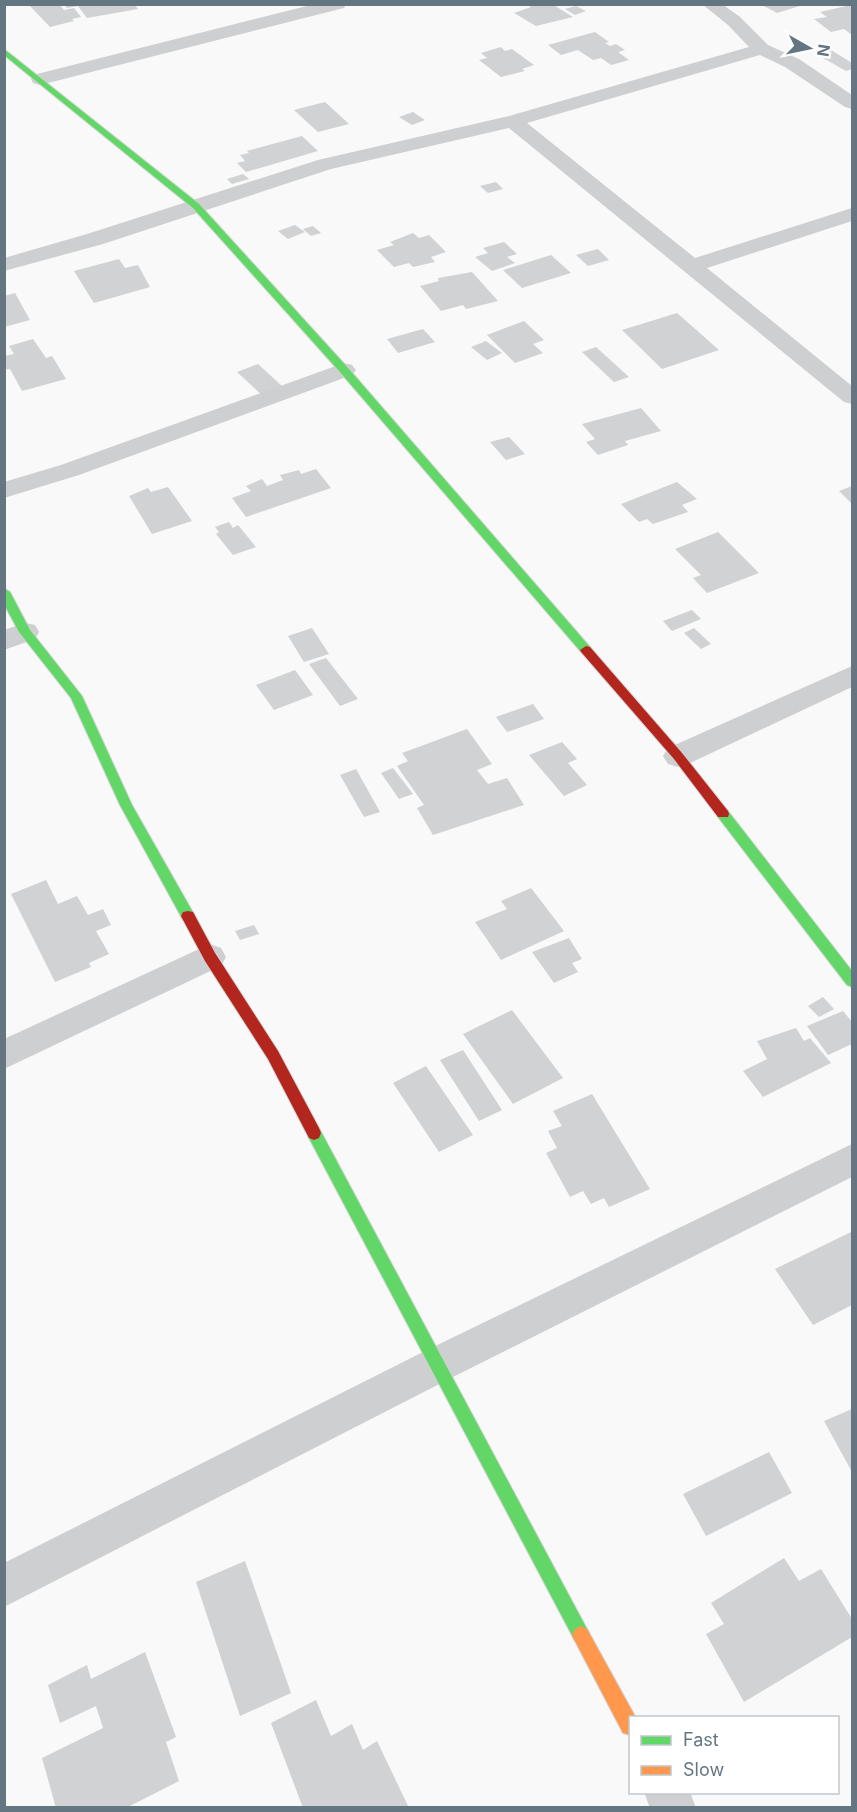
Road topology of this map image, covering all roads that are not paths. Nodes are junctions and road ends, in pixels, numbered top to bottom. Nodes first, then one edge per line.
1 (338, 4) edge
2 (710, 4) edge
3 (762, 49) junction
4 (4, 51) edge
5 (40, 79) junction
6 (852, 103) edge
7 (513, 121) junction
8 (196, 206) junction
9 (852, 214) edge
10 (4, 265) edge
11 (692, 266) junction
12 (344, 370) junction
13 (852, 397) edge
14 (4, 490) edge
15 (4, 591) edge
16 (15, 637) edge
17 (852, 676) edge
18 (678, 756) junction
19 (210, 957) junction
20 (852, 981) edge
21 (4, 1055) edge
22 (852, 1160) edge
23 (439, 1364) junction
24 (4, 1586) edge
25 (629, 1724) edge
26 (667, 1794) edge
27 (674, 1808) edge

1 - 5 street
2 - 3 street
3 - 6 street
3 - 7 street
4 - 5 street
5 - 8 street
7 - 8 street
7 - 11 street
8 - 10 street
8 - 12 street
9 - 11 street
11 - 13 street
12 - 14 street
12 - 18 street
15 - 16 street
16 - 19 street
17 - 18 street
18 - 20 street
19 - 21 street
19 - 23 street
22 - 23 street
23 - 24 street
23 - 25 street
26 - 27 street

